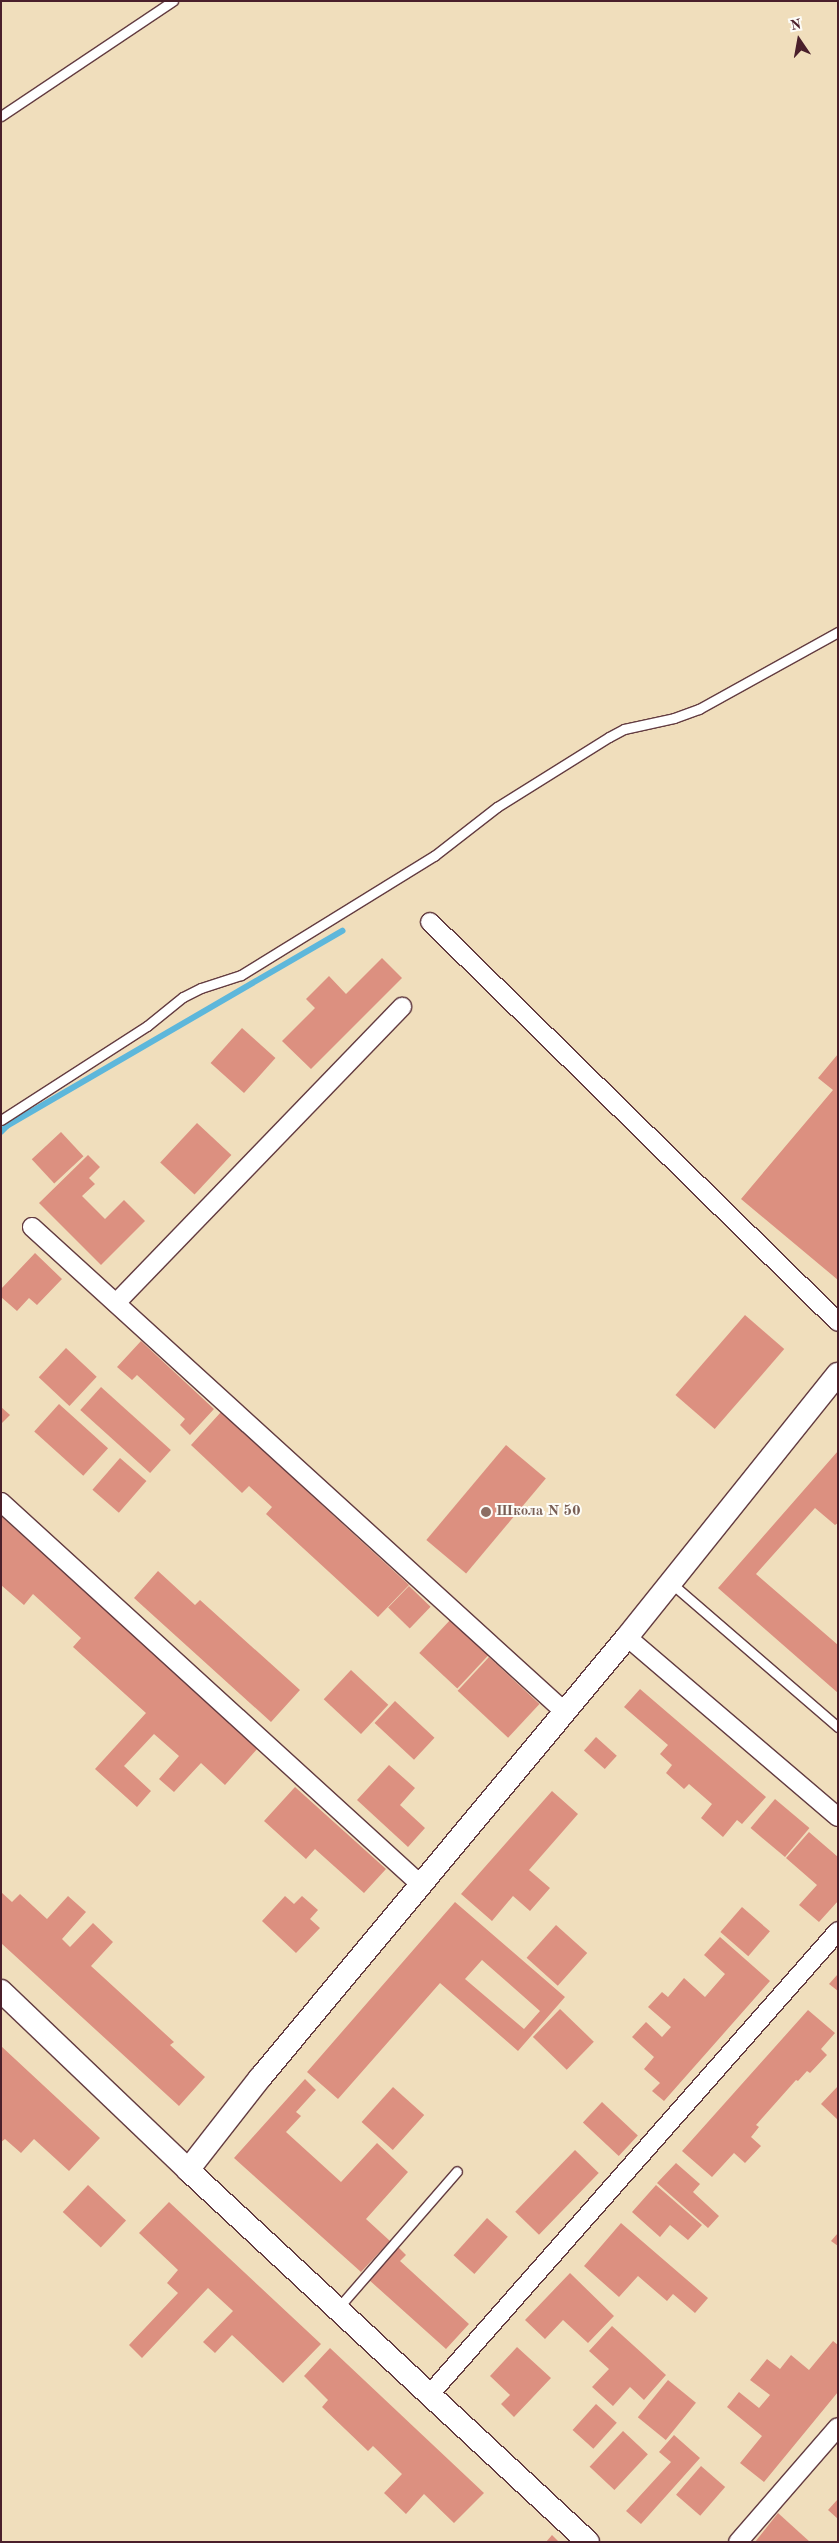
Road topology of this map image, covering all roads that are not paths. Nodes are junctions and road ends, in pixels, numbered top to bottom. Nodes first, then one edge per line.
1 (173, 1) edge
2 (1, 116) edge
3 (838, 632) edge
4 (430, 922) dead end
5 (402, 1008) dead end
6 (1, 1120) edge
7 (32, 1227) dead end
8 (116, 1303) junction
9 (838, 1322) edge
10 (838, 1374) edge
11 (1, 1502) edge
12 (670, 1583) junction
13 (627, 1637) junction
14 (566, 1713) junction
15 (838, 1727) edge
16 (838, 1817) edge
17 (422, 1885) junction
18 (838, 1931) edge
19 (1, 1991) edge
20 (188, 2170) junction
21 (457, 2171) dead end
22 (337, 2308) junction
23 (430, 2394) junction
24 (838, 2428) edge
25 (588, 2542) edge
26 (738, 2542) edge

1 - 2 lane
3 - 6 lane
4 - 9 street
5 - 8 street
7 - 8 street
8 - 14 street
10 - 12 street
11 - 17 street
12 - 13 street
12 - 15 lane
13 - 14 street
13 - 16 street
14 - 17 street
17 - 20 street
18 - 23 street
19 - 20 street
20 - 22 street
21 - 22 lane
22 - 23 street
23 - 25 street
24 - 26 street

